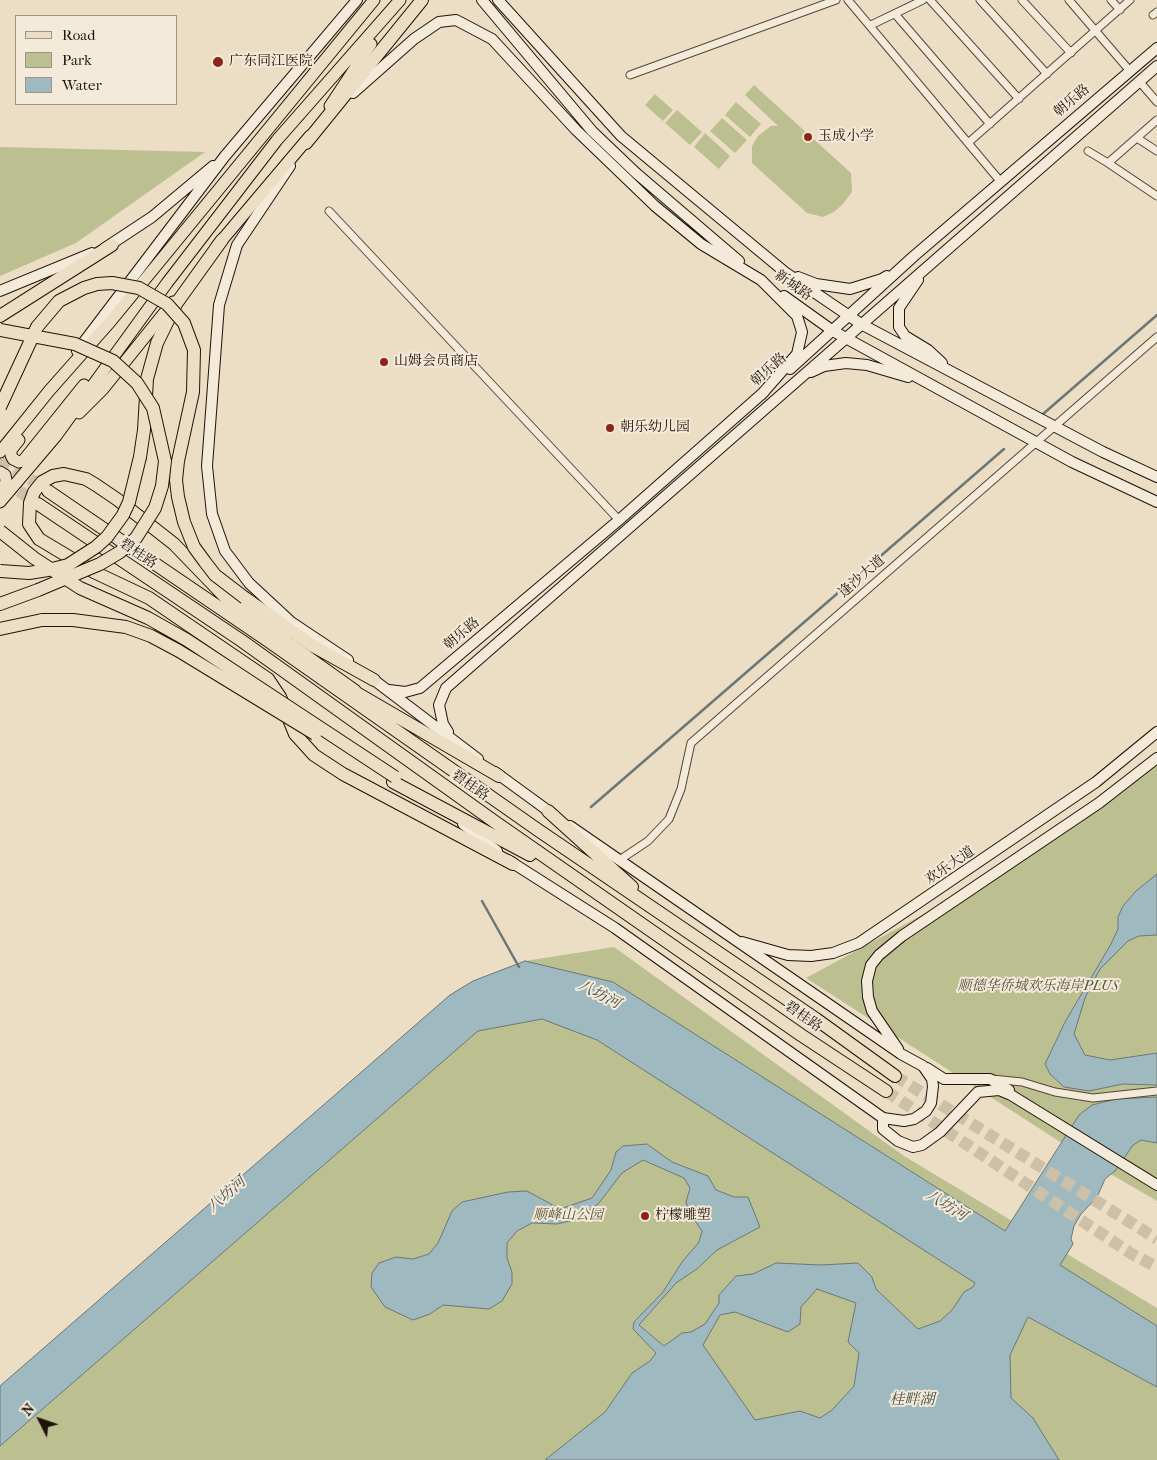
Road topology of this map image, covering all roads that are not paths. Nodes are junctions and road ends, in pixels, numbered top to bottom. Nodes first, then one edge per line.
1 (357, 0) edge
2 (374, 0) edge
3 (399, 0) edge
4 (422, 0) edge
5 (482, 0) edge
6 (498, 0) edge
7 (836, 0) edge
8 (848, 0) edge
9 (923, 0) edge
10 (930, 0) edge
11 (980, 0) edge
12 (1022, 0) edge
13 (1069, 0) edge
14 (1111, 0) edge
15 (1130, 0) edge
16 (1120, 10) junction
17 (894, 14) junction
18 (871, 25) junction
19 (1096, 32) junction
20 (1157, 48) edge
21 (1071, 53) junction
22 (1157, 66) edge
23 (1130, 71) junction
24 (1046, 74) junction
25 (630, 75) dead end
26 (1139, 81) junction
27 (1019, 99) junction
28 (1157, 102) edge
29 (1157, 120) edge
30 (990, 124) junction
31 (1137, 138) junction
32 (306, 143) junction
33 (968, 143) junction
34 (1088, 151) dead end
35 (1157, 151) edge
36 (225, 156) junction
37 (1108, 164) junction
38 (1000, 181) junction
39 (1157, 196) edge
40 (330, 211) dead end
41 (222, 240) junction
42 (112, 245) junction
43 (914, 256) junction
44 (928, 264) junction
45 (786, 273) junction
46 (761, 280) junction
47 (0, 291) edge
48 (0, 316) edge
49 (849, 317) junction
50 (110, 322) junction
51 (861, 324) junction
52 (0, 330) edge
53 (833, 331) junction
54 (1157, 337) edge
55 (846, 338) junction
56 (117, 350) junction
57 (950, 371) junction
58 (801, 376) junction
59 (932, 385) junction
60 (49, 390) junction
61 (761, 395) junction
62 (0, 407) edge
63 (1055, 426) junction
64 (56, 436) junction
65 (1036, 442) junction
66 (0, 452) edge
67 (0, 472) edge
68 (1157, 478) edge
69 (48, 491) tunnel mouth
70 (1, 501) edge
71 (1155, 502) edge
72 (38, 504) tunnel mouth
73 (619, 520) junction
74 (0, 531) edge
75 (0, 571) edge
76 (0, 604) edge
77 (0, 630) edge
78 (288, 655) junction
79 (456, 657) junction
80 (468, 670) junction
81 (374, 680) junction
82 (388, 690) junction
83 (355, 691) junction
84 (1157, 730) edge
85 (451, 737) junction
86 (1157, 758) edge
87 (499, 776) junction
88 (394, 779) junction
89 (447, 811) junction
90 (548, 811) junction
91 (621, 859) junction
92 (979, 862) junction
93 (512, 864) junction
94 (990, 878) junction
95 (579, 881) junction
96 (671, 922) junction
97 (735, 940) junction
98 (901, 1054) junction
99 (922, 1066) junction
100 (895, 1076) tunnel mouth
101 (990, 1079) junction
102 (886, 1091) tunnel mouth
103 (1157, 1091) edge
104 (1024, 1101) junction
105 (883, 1118) junction
106 (1157, 1180) edge
107 (1157, 1185) edge

1 - 36 street
2 - 50 main road
3 - 32 main road
3 - 56 main road
4 - 32 highway
5 - 46 street, 新城路
6 - 45 street, 新城路
7 - 25 street
8 - 18 street
9 - 17 street
10 - 27 street
11 - 24 street
12 - 21 street
13 - 19 street
14 - 16 street
15 - 16 street
16 - 19 street
17 - 18 street
17 - 30 street
18 - 33 street
19 - 21 street
19 - 23 street
20 - 23 street, 朝乐路
21 - 24 street
22 - 26 street, 朝乐路
23 - 38 street, 朝乐路
24 - 27 street
26 - 28 street
26 - 44 street, 朝乐路
27 - 30 street
29 - 31 street
30 - 33 street
31 - 35 street
31 - 37 street
32 - 41 main road
32 - 46 street
32 - 81 street
33 - 38 street
34 - 37 street
36 - 42 street
36 - 60 street
37 - 39 street
38 - 43 street, 朝乐路
40 - 73 street
41 - 64 main road
41 - 75 highway, bridge
42 - 47 street
42 - 48 highway
43 - 45 street
43 - 49 street, 朝乐路
44 - 51 street, 朝乐路
44 - 57 street
45 - 49 street, 新城路
46 - 53 street, 新城路
46 - 61 street
49 - 51 street, 新城路
49 - 53 street, 朝乐路
50 - 56 main road
50 - 60 main road
51 - 55 street, 朝乐路
51 - 57 street, 新城路
52 - 76 highway, bridge
53 - 55 street, 新城路
53 - 61 street, 朝乐路
54 - 63 street, 逢沙大道
55 - 58 street, 朝乐路
55 - 59 street, 新城路
56 - 64 main road
57 - 63 street, 新城路
58 - 59 street
58 - 80 street, 朝乐路
59 - 65 street, 新城路
60 - 66 main road
61 - 73 street, 朝乐路
62 - 81 highway, bridge
63 - 65 street, 逢沙大道
63 - 68 street, 新城路
64 - 70 main road
65 - 71 street, 新城路
65 - 91 street, 逢沙大道
67 - 70 main road
69 - 78 highway
72 - 95 highway, 碧桂路
73 - 79 street, 朝乐路
74 - 88 highway, bridge
77 - 88 highway, bridge
78 - 83 highway
78 - 96 highway
79 - 80 street
79 - 82 street, 朝乐路
80 - 85 street, 朝乐路
81 - 82 street
82 - 85 street
83 - 87 highway
83 - 93 highway
84 - 92 street, 欢乐大道
85 - 87 street
86 - 94 street
87 - 90 street
88 - 89 highway
89 - 93 street
89 - 95 highway
90 - 91 street
90 - 96 highway
91 - 97 street
92 - 94 street
92 - 97 street, 欢乐大道
93 - 105 street
94 - 98 street
95 - 102 highway, 碧桂路
96 - 100 highway
97 - 98 street
98 - 99 street
99 - 101 street
99 - 105 street
101 - 103 street
101 - 104 street
104 - 105 street
104 - 106 street
104 - 107 street

